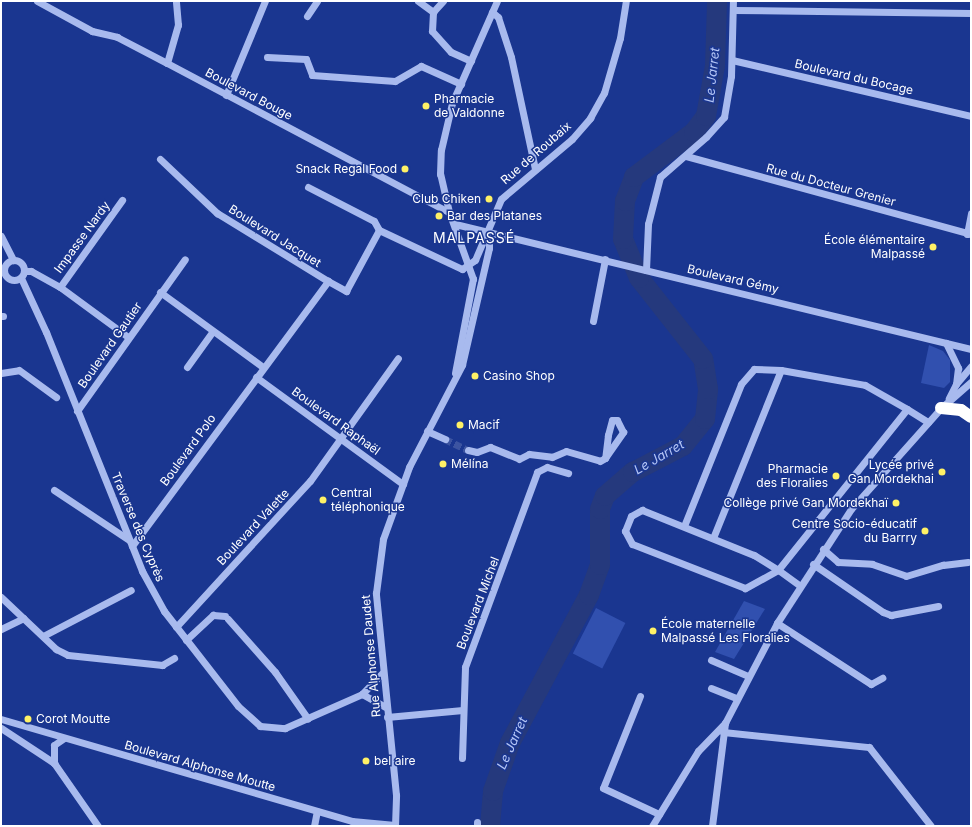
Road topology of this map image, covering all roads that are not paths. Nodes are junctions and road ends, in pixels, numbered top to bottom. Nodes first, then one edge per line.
1 (38, 1) edge
2 (176, 1) edge
3 (265, 1) edge
4 (316, 1) edge
5 (418, 1) edge
6 (443, 1) edge
7 (497, 1) edge
8 (626, 1) edge
9 (733, 1) edge
10 (733, 10) junction
11 (434, 12) junction
12 (492, 12) junction
13 (971, 12) edge
14 (307, 16) dead end
15 (267, 57) dead end
16 (732, 60) junction
17 (471, 61) junction
18 (167, 63) junction
19 (461, 84) junction
20 (226, 94) junction
21 (971, 116) edge
22 (686, 156) junction
23 (160, 159) dead end
24 (535, 169) junction
25 (308, 187) dead end
26 (122, 200) dead end
27 (449, 212) junction
28 (971, 213) edge
29 (455, 224) junction
30 (379, 230) junction
31 (489, 231) junction
32 (969, 234) edge
33 (1, 236) edge
34 (185, 259) dead end
35 (605, 259) junction
36 (13, 260) junction
37 (470, 265) junction
38 (646, 270) junction
39 (24, 271) junction
40 (3, 278) edge
41 (20, 278) junction
42 (328, 281) junction
43 (60, 287) junction
44 (160, 292) junction
45 (593, 321) dead end
46 (213, 331) junction
47 (128, 337) junction
48 (946, 343) junction
49 (971, 349) edge
50 (398, 358) dead end
51 (971, 366) edge
52 (187, 367) dead end
53 (263, 367) junction
54 (782, 370) junction
55 (1, 373) edge
56 (256, 377) junction
57 (454, 378) junction
58 (971, 382) edge
59 (956, 384) junction
60 (56, 397) dead end
61 (943, 406) junction
62 (907, 409) junction
63 (77, 411) junction
64 (971, 417) edge
65 (928, 422) junction
66 (427, 430) junction
67 (341, 438) junction
68 (445, 439) tunnel mouth
69 (468, 450) tunnel mouth
70 (605, 458) junction
71 (568, 473) dead end
72 (404, 484) junction
73 (54, 490) dead end
74 (684, 526) junction
75 (713, 538) junction
76 (130, 543) junction
77 (822, 549) junction
78 (968, 562) dead end
79 (813, 564) junction
80 (778, 570) junction
81 (799, 585) junction
82 (132, 590) dead end
83 (2, 601) edge
84 (938, 606) dead end
85 (24, 618) junction
86 (777, 623) junction
87 (176, 627) junction
88 (1, 629) edge
89 (43, 636) junction
90 (186, 640) junction
91 (174, 658) dead end
92 (711, 660) dead end
93 (382, 673) junction
94 (748, 676) junction
95 (882, 678) dead end
96 (711, 688) dead end
97 (362, 694) junction
98 (640, 696) dead end
99 (736, 698) junction
100 (385, 707) junction
101 (464, 710) junction
102 (387, 718) junction
103 (1, 719) edge
104 (308, 720) junction
105 (725, 723) junction
106 (1, 728) edge
107 (723, 732) junction
108 (64, 738) junction
109 (462, 758) dead end
110 (54, 763) junction
111 (317, 811) junction
112 (659, 814) junction
113 (395, 825) edge
114 (98, 826) edge
115 (314, 826) edge
116 (652, 826) edge
117 (712, 826) edge
118 (931, 826) edge

1 - 18 street, Boulevard Bouge
2 - 18 street
3 - 20 street
4 - 14 street
5 - 11 street
6 - 11 street
7 - 12 street, Rue Alphonse Daudet
8 - 24 street, Rue de Roubaix
9 - 10 street
10 - 13 street
10 - 16 street
11 - 17 street
12 - 17 street, Rue Alphonse Daudet
12 - 24 street
15 - 19 street
16 - 21 street, Boulevard du Bocage
16 - 22 street
17 - 19 street, Rue Alphonse Daudet
18 - 20 street, Boulevard Bouge
19 - 27 street, Rue Alphonse Daudet
20 - 27 street, Boulevard Bouge
22 - 32 street, Rue du Docteur Grenier
22 - 38 street
23 - 42 street, Boulevard Jacquet
24 - 31 street, Rue de Roubaix
25 - 30 street
26 - 43 street, Impasse Nardy
27 - 29 street, Rue Alphonse Daudet
28 - 32 street
29 - 31 street, Boulevard Gémy
29 - 37 street, Rue Alphonse Daudet
30 - 37 street
30 - 42 street, Boulevard Jacquet
31 - 35 street, Boulevard Gémy
31 - 37 street
31 - 57 street, Rue Alphonse Daudet
33 - 36 street
34 - 44 street, Boulevard Gautier
35 - 38 street, Boulevard Gémy
35 - 45 street
36 - 39 street
36 - 40 street
37 - 57 street, Rue Alphonse Daudet
38 - 48 street, Boulevard Gémy
39 - 41 street
39 - 43 street
40 - 41 street
41 - 63 street, Traverse des Cyprès
42 - 53 street, Boulevard Polo
43 - 47 street
44 - 46 street
44 - 47 street, Boulevard Gautier
46 - 52 street
46 - 53 street
47 - 63 street, Boulevard Gautier
48 - 49 street, Boulevard Gémy
48 - 59 street
50 - 67 street, Boulevard Valette
51 - 59 street
53 - 56 street, Boulevard Polo
54 - 62 street
54 - 74 street
54 - 75 street
55 - 60 street
56 - 67 street, Boulevard Raphaël
56 - 76 street, Boulevard Polo
57 - 66 street, Rue Alphonse Daudet
58 - 61 street
59 - 61 street
61 - 64 highway
61 - 65 street
62 - 65 street
62 - 80 street
63 - 76 street, Traverse des Cyprès
65 - 77 street
66 - 68 street
66 - 72 street, Rue Alphonse Daudet
67 - 72 street, Boulevard Raphaël
67 - 87 street, Boulevard Valette
69 - 70 street
70 - 70 street
71 - 101 street, Boulevard Michel
72 - 93 street, Rue Alphonse Daudet
73 - 76 street
74 - 75 street
74 - 80 street
75 - 80 street
76 - 87 street, Traverse des Cyprès
77 - 78 street
77 - 79 street
79 - 81 street
79 - 84 street
80 - 81 street
81 - 86 street
82 - 89 street
83 - 85 street
85 - 88 street
85 - 89 street
86 - 94 street
86 - 95 street
87 - 90 street, Traverse des Cyprès
89 - 91 street
90 - 104 street, Traverse des Cyprès
90 - 104 street
92 - 94 street
93 - 97 street, Traverse des Cyprès
93 - 100 street, Rue Alphonse Daudet
94 - 99 street
96 - 99 street
97 - 100 street
97 - 104 street, Traverse des Cyprès
98 - 112 street
99 - 105 street
100 - 102 street, Rue Alphonse Daudet
101 - 102 street
101 - 109 street, Boulevard Michel
102 - 113 street, Rue Alphonse Daudet
103 - 108 street, Boulevard Alphonse Moutte
105 - 107 street
105 - 112 street
106 - 110 street
107 - 117 street
107 - 118 street
108 - 110 street
108 - 111 street, Boulevard Alphonse Moutte
110 - 114 street
111 - 113 street, Boulevard Alphonse Moutte
111 - 115 street
112 - 116 street

